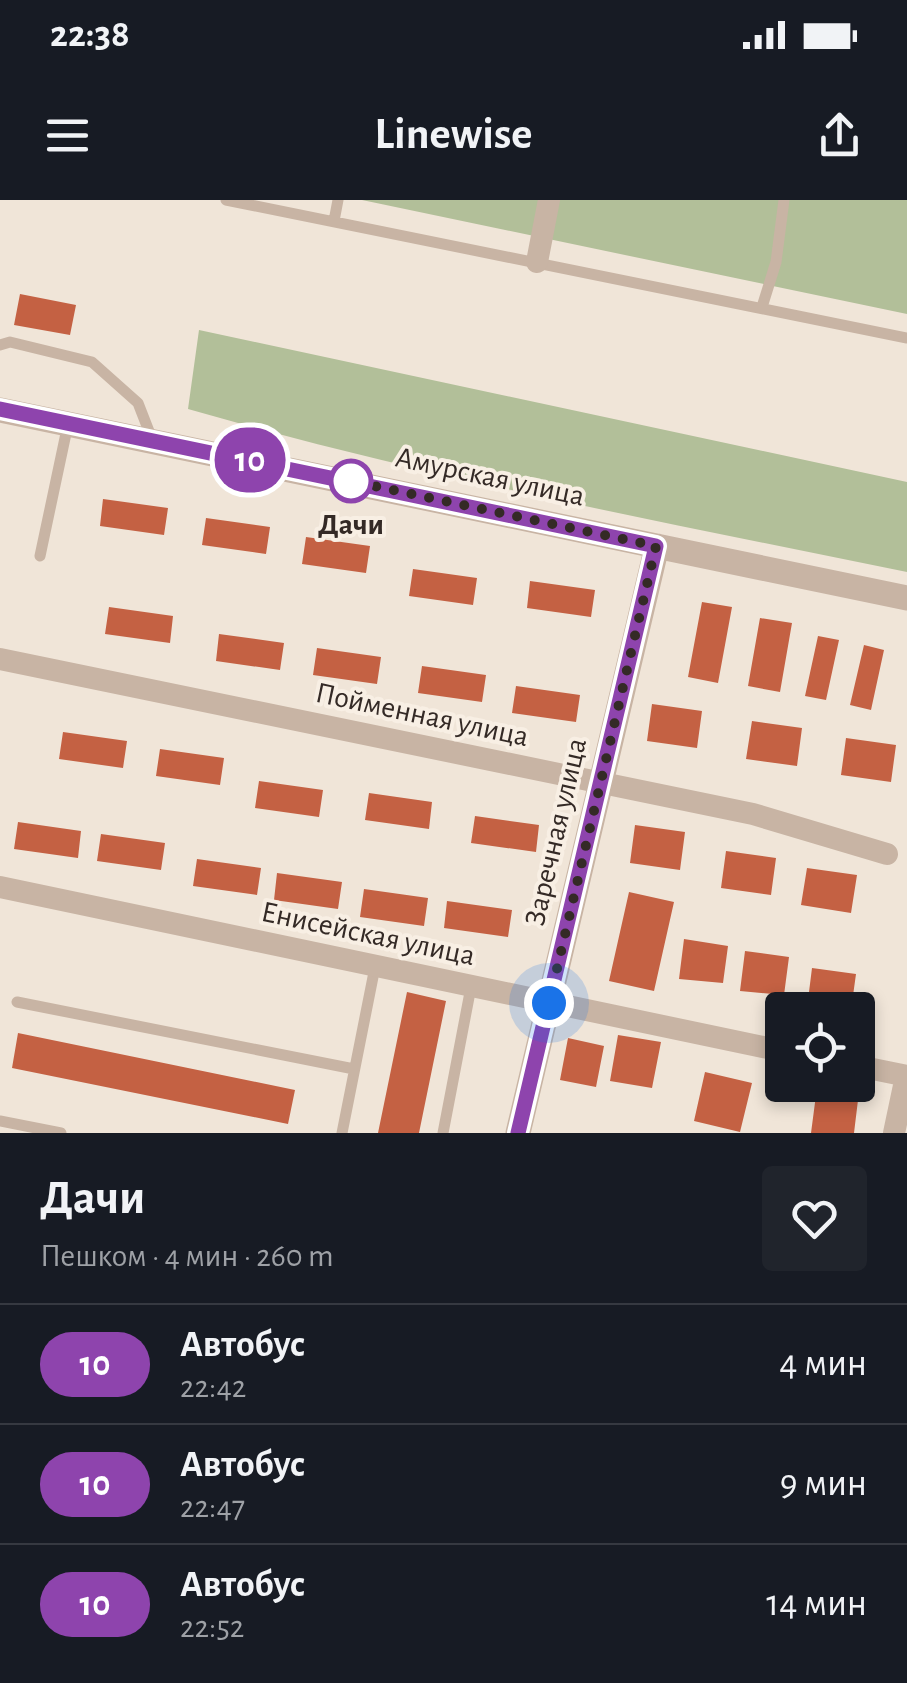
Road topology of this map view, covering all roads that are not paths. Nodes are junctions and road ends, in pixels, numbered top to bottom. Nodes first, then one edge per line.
1 (226, 200) edge
2 (338, 200) edge
3 (550, 200) edge
4 (784, 200) edge
5 (334, 221) junction
6 (537, 262) junction
7 (762, 307) junction
8 (907, 338) edge
9 (0, 345) edge
10 (0, 410) edge
11 (68, 424) junction
12 (152, 439) junction
13 (656, 546) junction
14 (40, 556) dead end
15 (907, 598) edge
16 (0, 658) edge
17 (601, 782) junction
18 (887, 854) dead end
19 (0, 886) edge
20 (375, 967) junction
21 (471, 987) junction
22 (17, 1002) dead end
23 (549, 1003) junction
24 (765, 1047) edge
25 (354, 1069) junction
26 (875, 1070) edge
27 (906, 1076) edge
28 (0, 1121) edge
29 (61, 1133) edge
30 (342, 1133) edge
31 (444, 1133) edge
32 (518, 1133) edge
33 (894, 1133) edge

1 - 5 lane
2 - 5 lane
3 - 6 street
4 - 7 lane
5 - 6 lane
6 - 7 lane
7 - 8 lane
9 - 12 lane
10 - 11 street, Амурская улица
11 - 12 street, Амурская улица
11 - 14 lane
12 - 13 street, Амурская улица
13 - 15 street, Амурская улица
13 - 17 street, Заречная улица
16 - 17 street, Пойменная улица
17 - 18 street, Пойменная улица
17 - 23 street, Заречная улица
19 - 20 street, Енисейская улица
20 - 21 street, Енисейская улица
20 - 25 lane
21 - 23 street, Енисейская улица
21 - 31 lane
22 - 25 lane
23 - 24 street, Енисейская улица
23 - 32 street, Заречная улица
25 - 30 lane
26 - 27 street
27 - 33 street
28 - 29 lane

